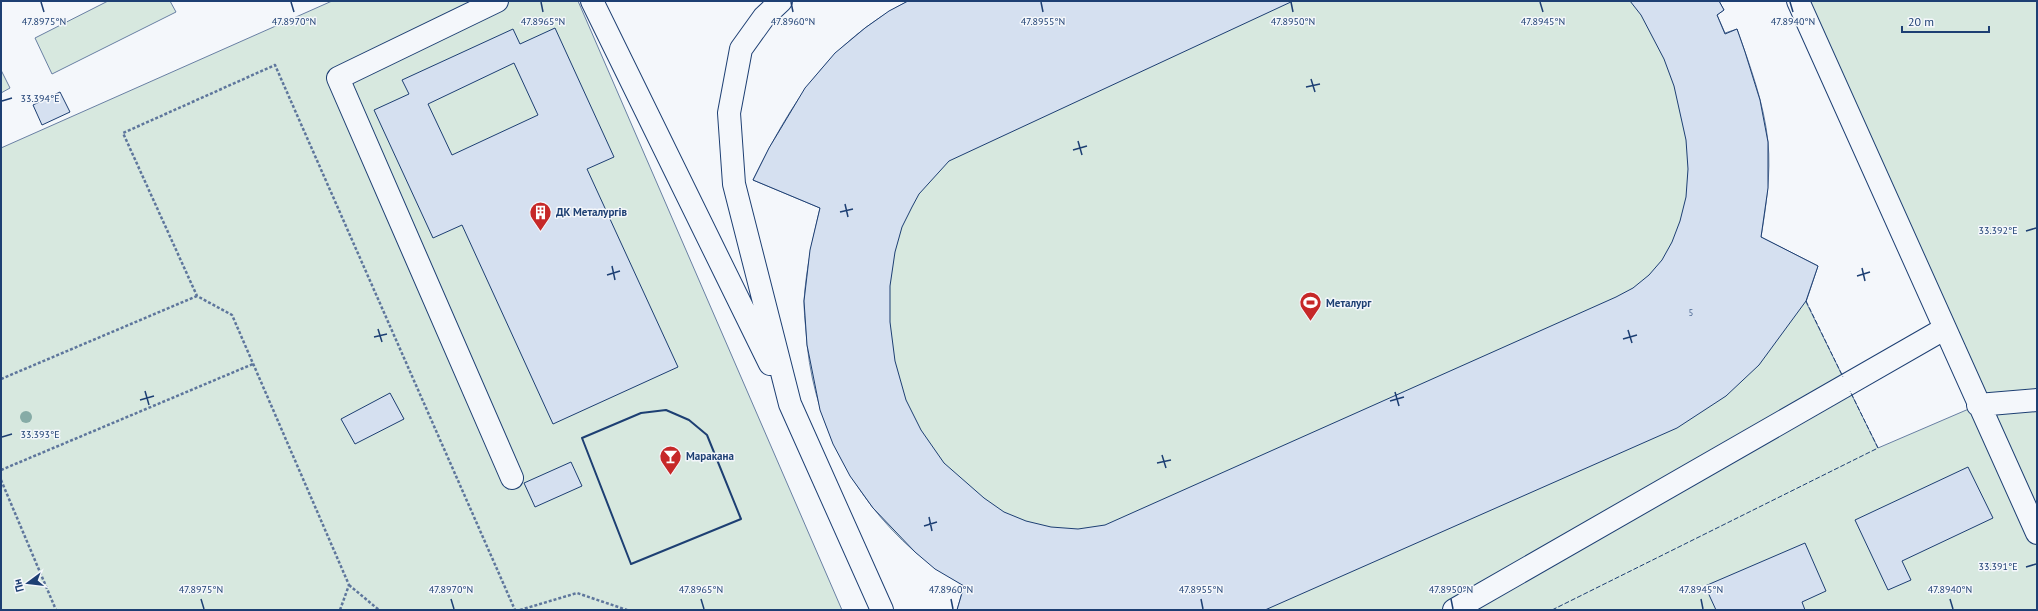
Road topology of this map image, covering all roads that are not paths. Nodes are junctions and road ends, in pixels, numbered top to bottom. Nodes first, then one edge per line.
1 (497, 1) edge
2 (592, 1) edge
3 (781, 1) edge
4 (1798, 1) edge
5 (1944, 329) junction
6 (2037, 400) edge
7 (790, 404) junction
8 (1978, 405) junction
9 (512, 478) dead end
10 (2037, 533) edge
11 (1457, 609) edge
12 (882, 610) edge

1 - 9 lane
2 - 7 lane
3 - 7 lane
4 - 5 lane
5 - 8 lane
5 - 11 lane
6 - 8 lane
7 - 12 lane
8 - 10 lane

